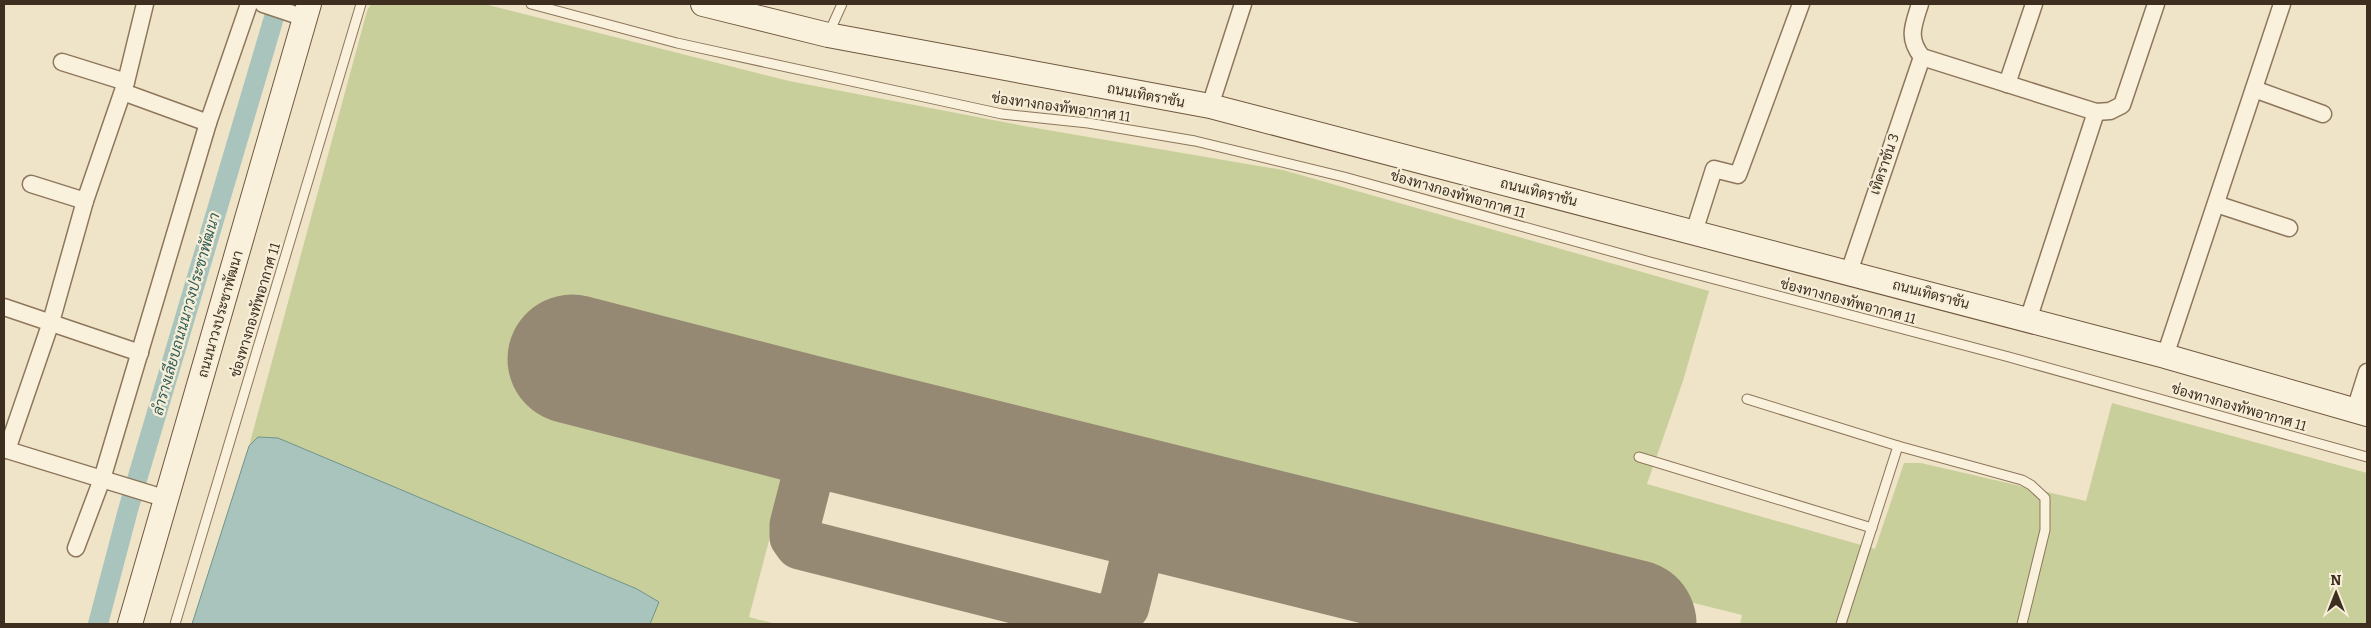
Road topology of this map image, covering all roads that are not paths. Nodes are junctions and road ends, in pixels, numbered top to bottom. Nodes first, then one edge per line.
1 (145, 4) edge
2 (249, 4) edge
3 (263, 4) edge
4 (361, 4) edge
5 (530, 4) edge
6 (703, 4) edge
7 (842, 4) edge
8 (1242, 4) edge
9 (1801, 4) edge
10 (1920, 4) edge
11 (2034, 4) edge
12 (2156, 4) edge
13 (2282, 4) edge
14 (301, 11) edge
15 (828, 35) junction
16 (1922, 57) junction
17 (62, 62) dead end
18 (2007, 84) junction
19 (124, 87) junction
20 (2254, 89) junction
21 (1210, 106) junction
22 (2096, 112) junction
23 (2323, 114) dead end
24 (208, 123) junction
25 (31, 184) dead end
26 (85, 201) junction
27 (2216, 204) junction
28 (2289, 228) dead end
29 (1694, 232) junction
30 (1848, 272) junction
31 (4, 307) edge
32 (2028, 320) junction
33 (50, 322) junction
34 (140, 353) junction
35 (2165, 356) junction
36 (2367, 372) edge
37 (1747, 399) dead end
38 (2361, 412) edge
39 (1898, 446) junction
40 (5, 450) edge
41 (1639, 457) dead end
42 (2367, 457) edge
43 (108, 481) junction
44 (158, 496) junction
45 (1872, 528) junction
46 (76, 548) dead end
47 (130, 624) edge
48 (175, 624) edge
49 (1841, 624) edge
50 (2022, 624) edge

1 - 19 street
2 - 24 street
3 - 14 street
4 - 48 lane, ช่องทางกองทัพอากาศ 11
5 - 42 lane, ช่องทางกองทัพอากาศ 11
6 - 15 street, ถนนเทิดราชัน
7 - 15 lane
8 - 21 street
9 - 29 street
10 - 16 street
11 - 18 street
12 - 22 street
13 - 20 street
14 - 44 street, ถนนนาวงประชาพัฒนา
15 - 21 street, ถนนเทิดราชัน
16 - 18 street
16 - 30 street, เทิดราชัน 3
17 - 19 street
18 - 22 street
19 - 24 street
19 - 26 street
20 - 23 street
20 - 27 street
21 - 29 street, ถนนเทิดราชัน
22 - 32 street
24 - 34 street
25 - 26 street
26 - 33 street
27 - 28 street
27 - 35 street
29 - 30 street, ถนนเทิดราชัน
30 - 32 street, ถนนเทิดราชัน
31 - 33 street
32 - 35 street, ถนนเทิดราชัน
33 - 34 street
33 - 40 street
34 - 43 street
35 - 38 street, ถนนเทิดราชัน
36 - 38 street
37 - 39 lane
39 - 45 lane
39 - 50 lane
40 - 43 street
41 - 45 lane
43 - 44 street
43 - 46 street
44 - 47 street, ถนนนาวงประชาพัฒนา
45 - 49 lane

